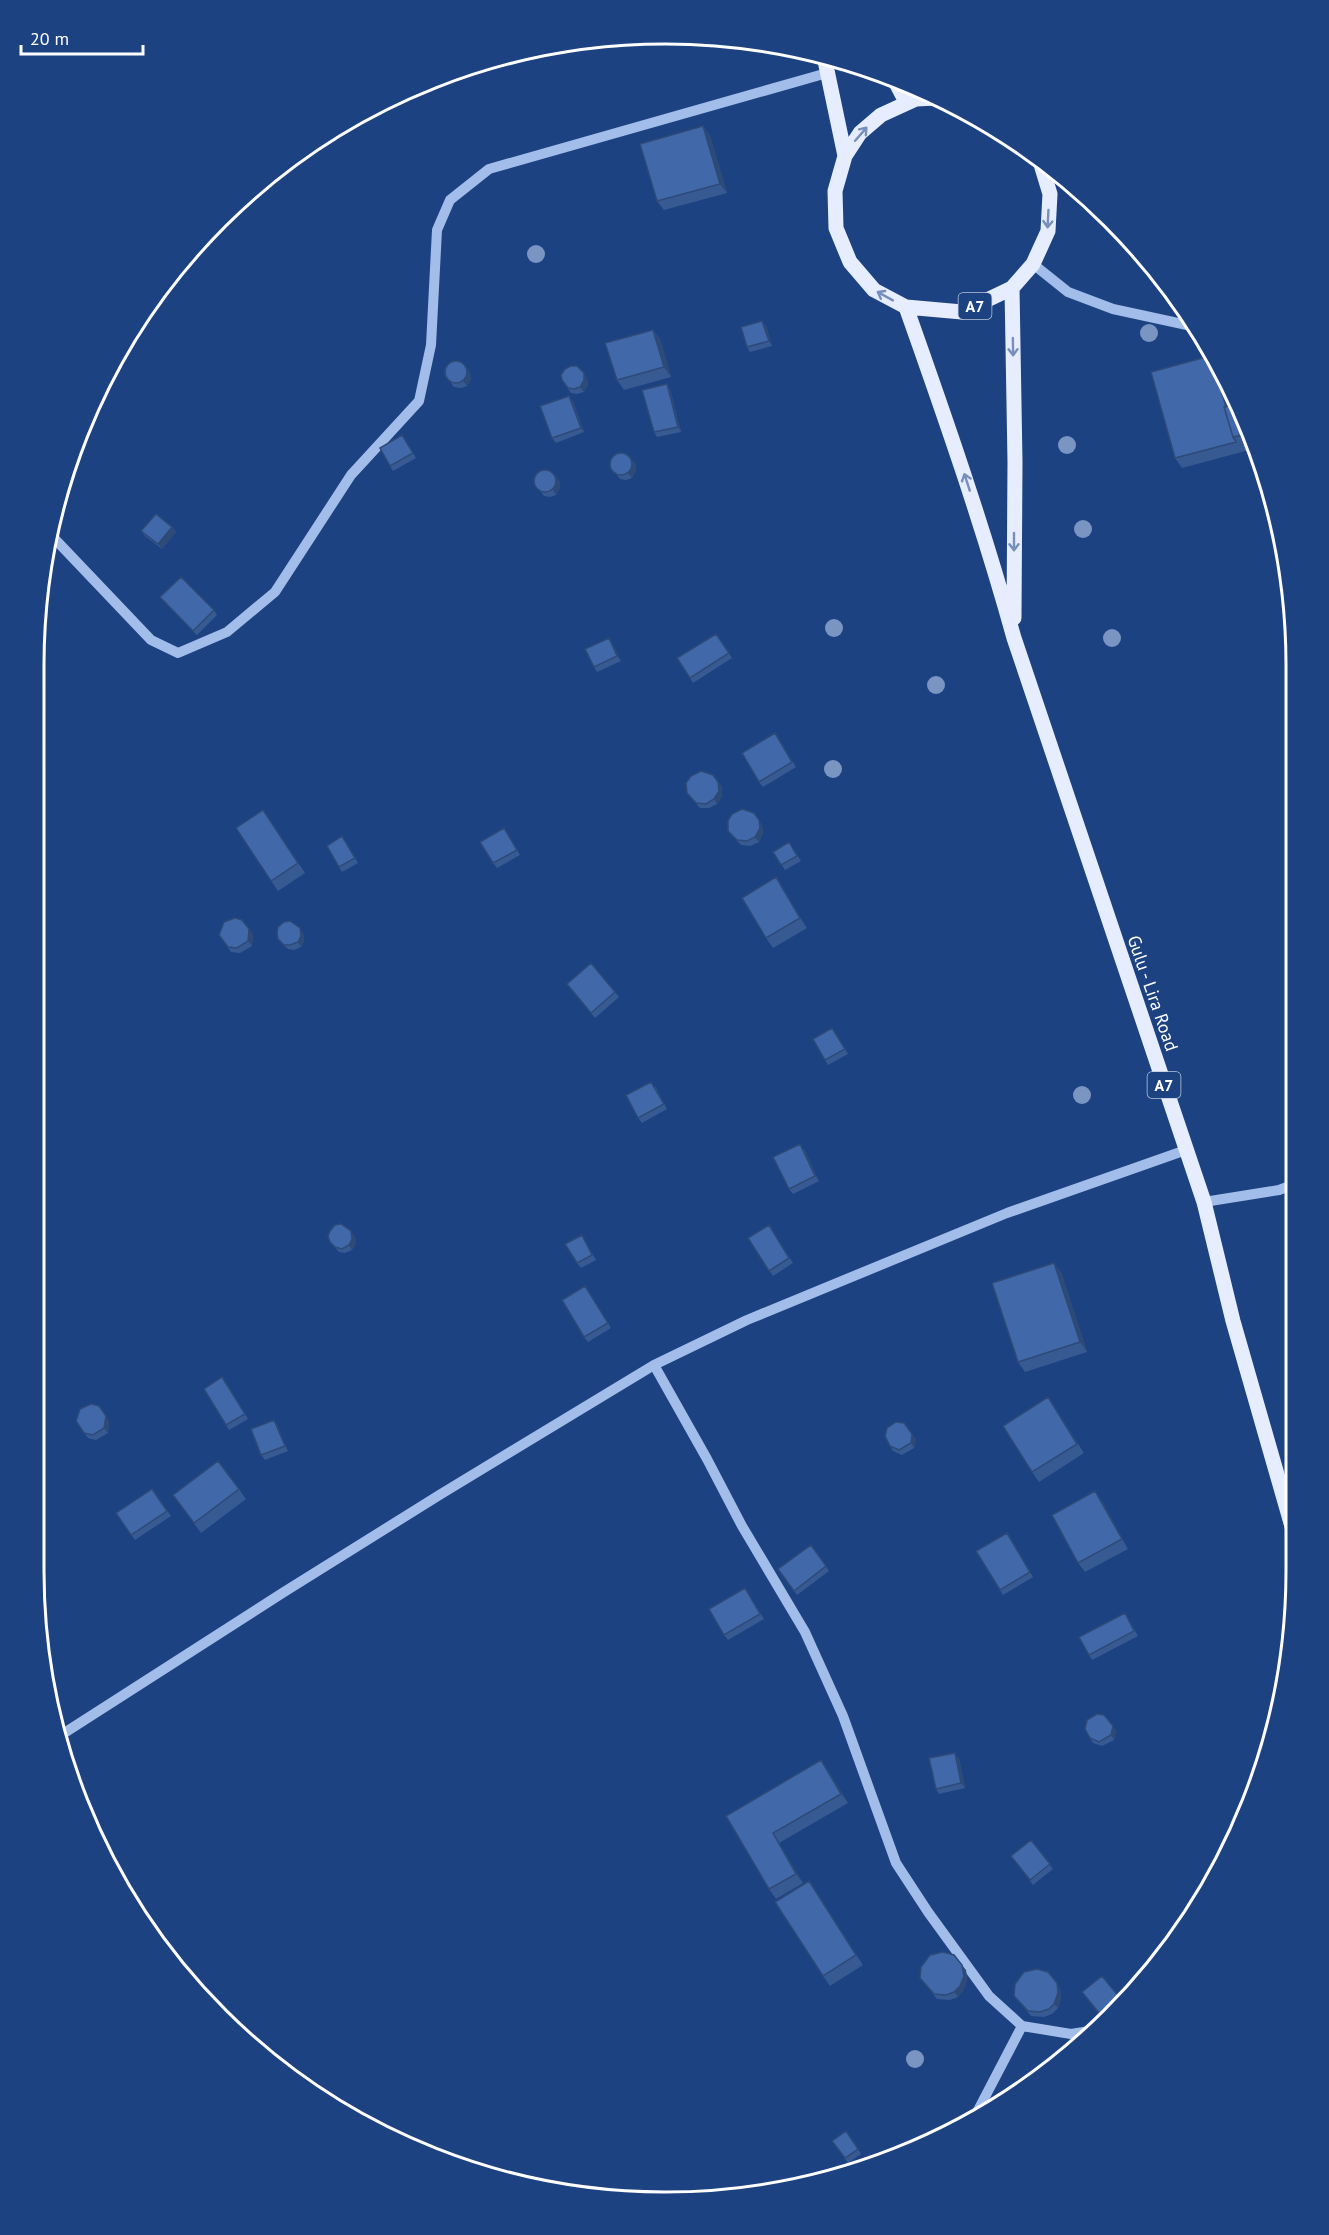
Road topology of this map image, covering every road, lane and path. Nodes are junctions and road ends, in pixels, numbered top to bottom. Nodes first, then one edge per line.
1 (826, 65) edge
2 (827, 73) junction
3 (913, 96) edge
4 (845, 156) junction
5 (1043, 172) edge
6 (1034, 264) junction
7 (1012, 288) junction
8 (906, 307) junction
9 (1184, 325) edge
10 (56, 540) edge
11 (1014, 638) junction
12 (1186, 1150) junction
13 (1286, 1187) edge
14 (1204, 1202) junction
15 (654, 1365) junction
16 (1286, 1506) edge
17 (65, 1732) edge
18 (1022, 2026) junction
19 (1079, 2033) edge
20 (981, 2104) edge

1 - 2 main road, A7
2 - 4 main road, A7
2 - 10 street
4 -> 3 main road, A7
8 -> 4 main road, A7
5 -> 6 main road, A7
6 - 7 main road, A7
6 - 9 street
7 - 8 main road, A7
7 -> 11 main road, A7
11 -> 8 main road, A7
11 - 12 main road, Gulu - Lira Road / A7
12 - 14 main road, Gulu - Lira Road / A7
12 - 15 street
13 - 14 street
14 - 16 main road, Gulu - Lira Road / A7
15 - 17 street
15 - 18 street
18 - 19 street
18 - 20 street

